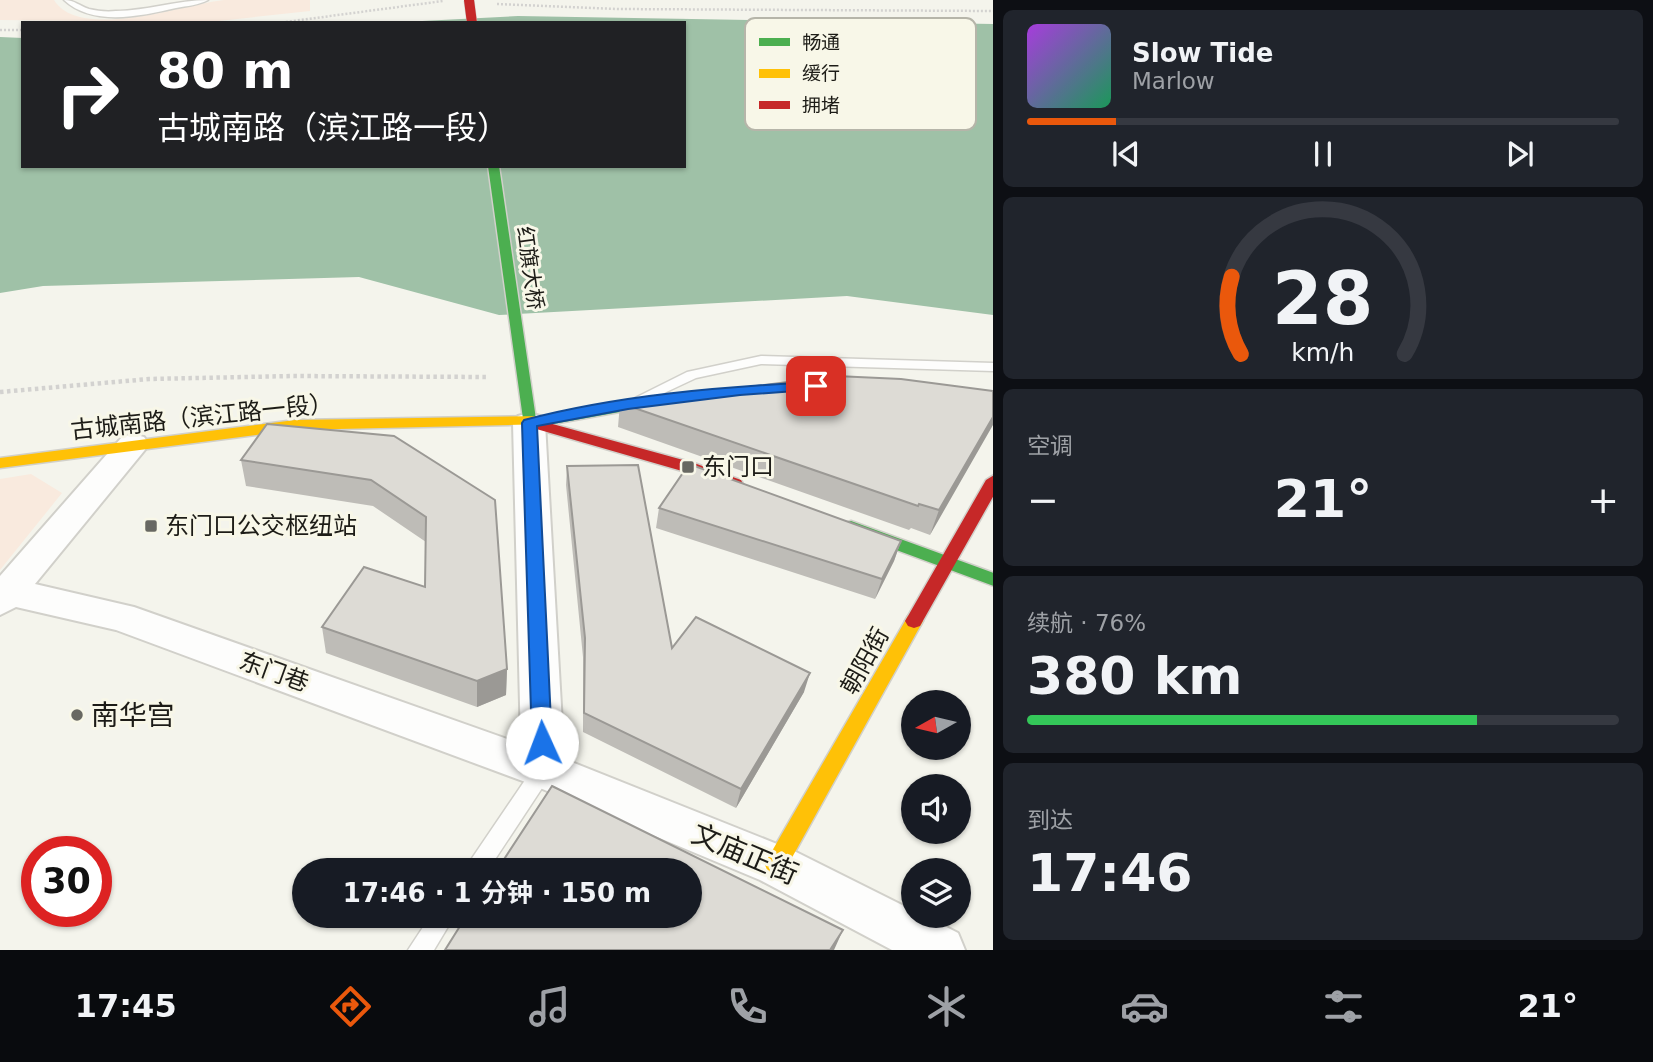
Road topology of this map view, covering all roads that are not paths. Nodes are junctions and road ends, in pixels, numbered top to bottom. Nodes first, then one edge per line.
1 (68, 0) edge
2 (204, 0) edge
3 (469, 0) edge
4 (472, 21) edge
5 (493, 168) edge
6 (993, 367) edge
7 (690, 396) edge
8 (628, 404) junction
9 (529, 423) junction
10 (133, 444) junction
11 (0, 463) edge
12 (993, 480) edge
13 (752, 491) edge
14 (830, 519) edge
15 (947, 562) junction
16 (993, 580) edge
17 (3, 594) edge
18 (543, 770) junction
19 (483, 858) edge
20 (776, 864) junction
21 (435, 928) edge
22 (420, 950) edge
23 (941, 950) edge

1 - 2 lane
3 - 4 street, bridge
5 - 9 street, 红旗大桥
6 - 8 lane
7 - 8 street, 古城南路（滨江路一段）
8 - 9 street, 古城南路（滨江路一段）
9 - 10 street, 古城南路（滨江路一段）
9 - 13 street
9 - 18 street
10 - 11 street, 古城南路（滨江路一段）
10 - 17 street
12 - 15 street, 朝阳街
14 - 15 street
15 - 16 street
15 - 20 street, 朝阳街
17 - 18 street, 东门巷
18 - 19 lane
18 - 20 street, 文庙正街
20 - 23 street, 文庙正街
21 - 22 lane

